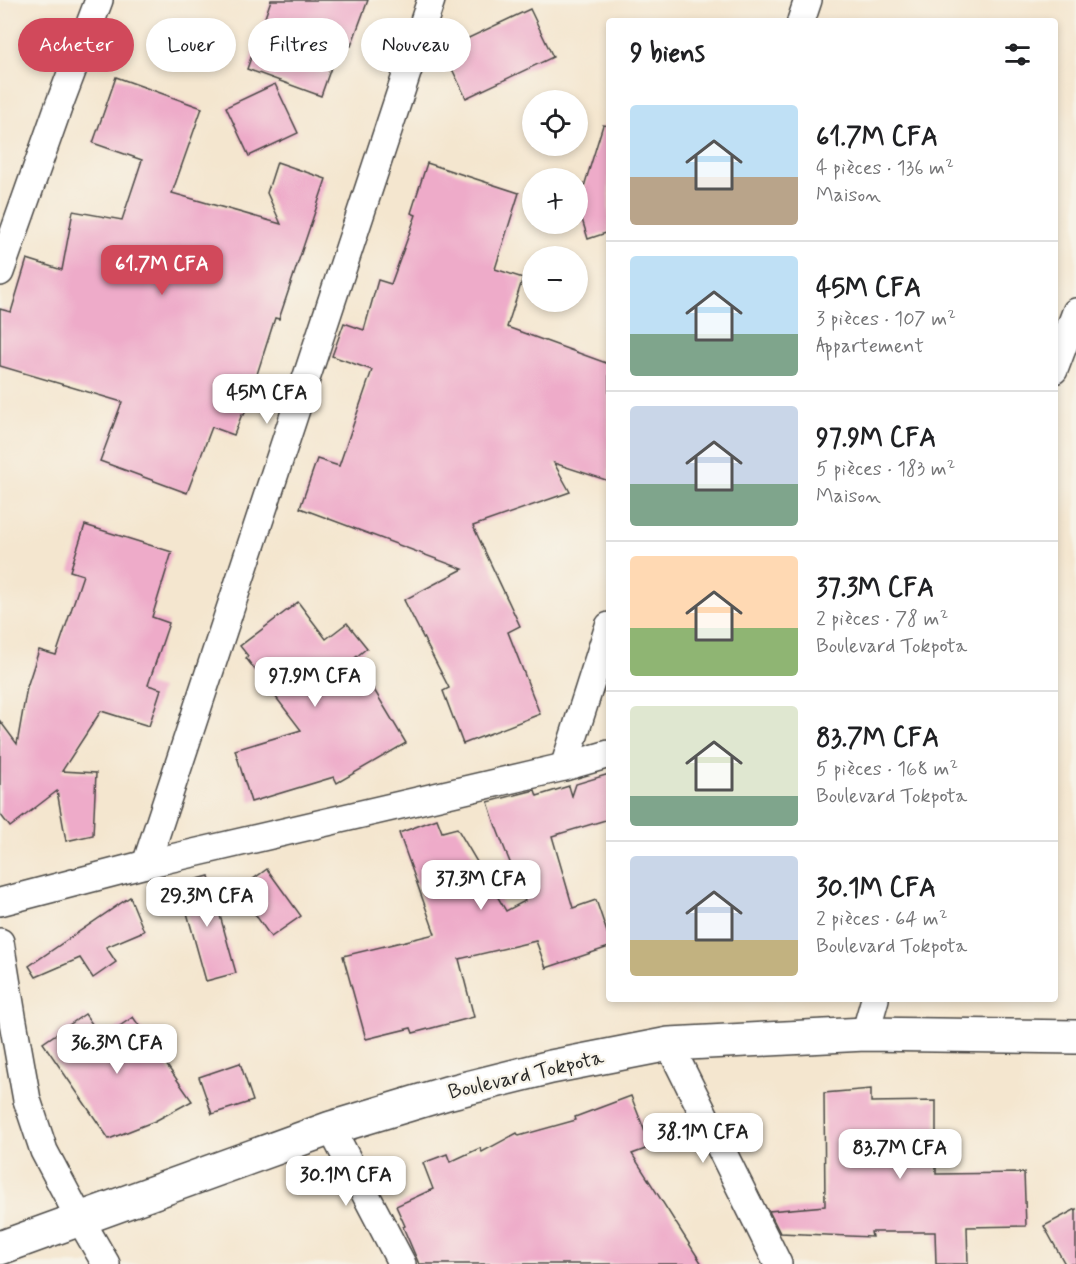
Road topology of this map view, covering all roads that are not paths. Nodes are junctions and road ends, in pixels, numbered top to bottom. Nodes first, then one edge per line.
1 (99, 0) edge
2 (431, 0) edge
3 (808, 0) edge
4 (802, 18) edge
5 (0, 272) edge
6 (1076, 312) edge
7 (1058, 359) edge
8 (606, 635) edge
9 (606, 755) edge
10 (564, 766) junction
11 (146, 864) junction
12 (0, 902) edge
13 (0, 942) edge
14 (874, 1002) edge
15 (865, 1034) junction
16 (1076, 1037) edge
17 (669, 1044) junction
18 (331, 1128) junction
19 (80, 1220) junction
20 (0, 1248) edge
21 (106, 1264) edge
22 (402, 1264) edge
23 (778, 1264) edge

1 - 5 street
2 - 11 street
3 - 4 street
6 - 7 street
8 - 10 street
9 - 10 street
10 - 11 street
11 - 12 street
13 - 19 street
14 - 15 street
15 - 16 street, Boulevard Tokpota
15 - 17 street, Boulevard Tokpota
17 - 18 street, Boulevard Tokpota
17 - 23 street
18 - 19 street, Boulevard Tokpota
18 - 22 street
19 - 20 street, Boulevard Tokpota
19 - 21 street

